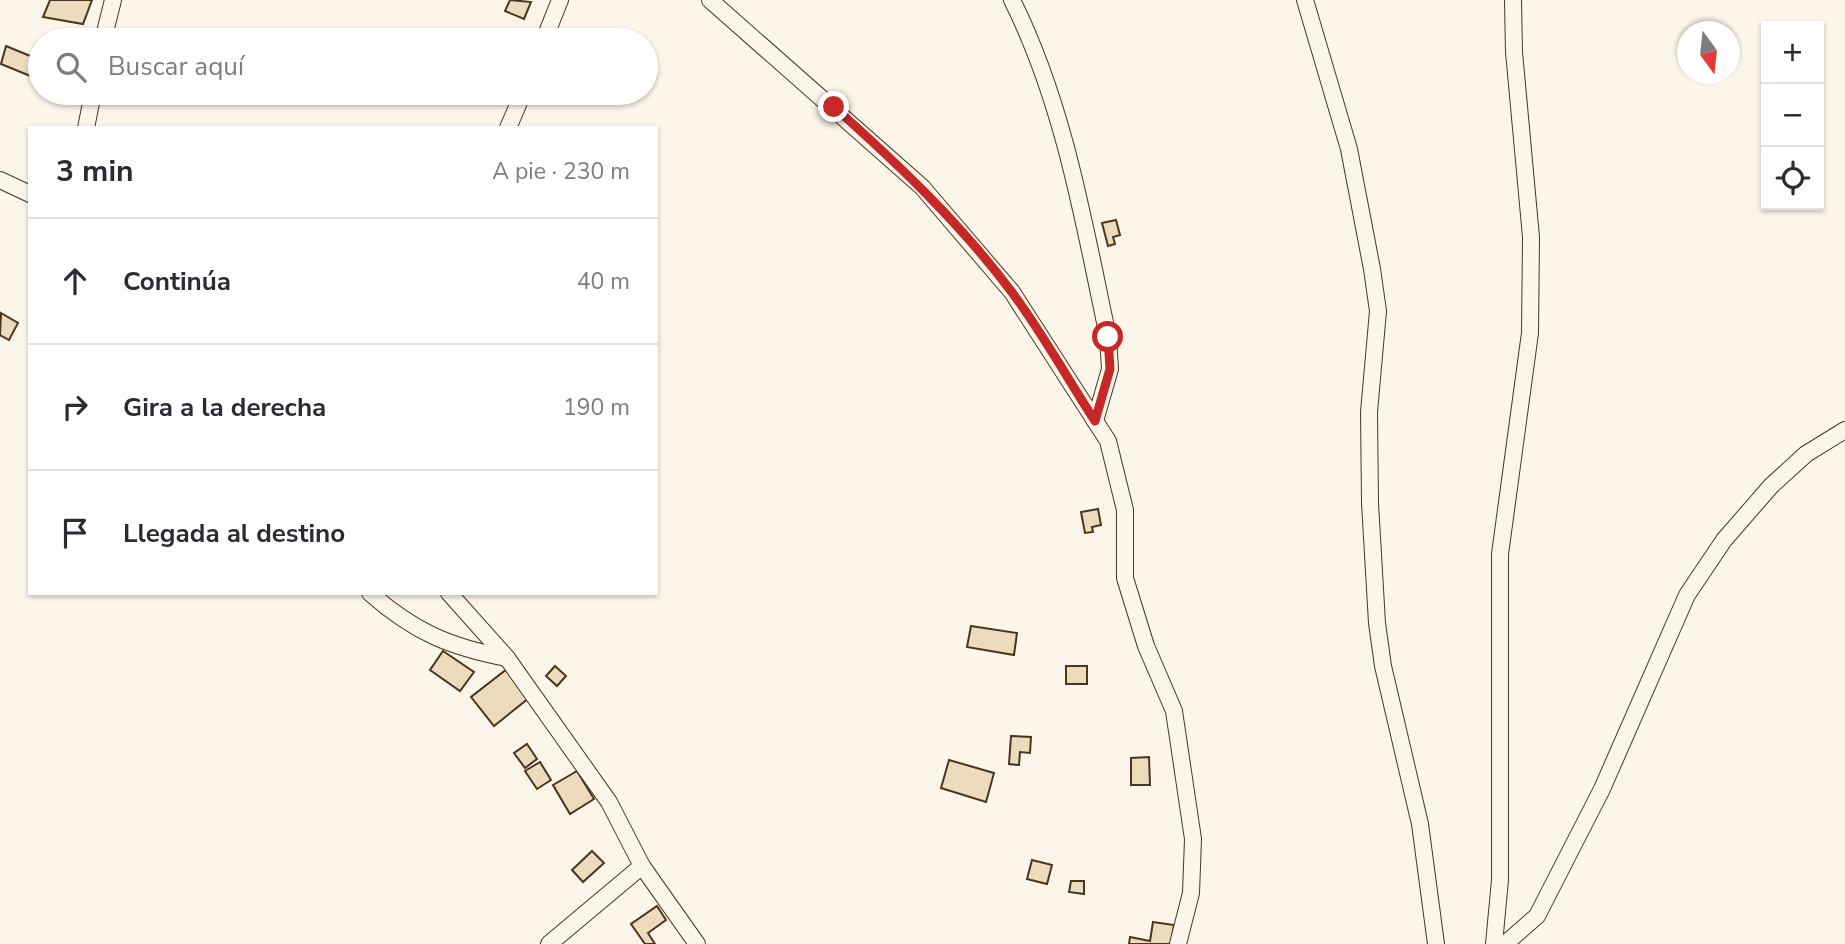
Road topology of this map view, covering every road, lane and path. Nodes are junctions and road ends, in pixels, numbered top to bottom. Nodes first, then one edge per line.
1 (113, 0) edge
2 (560, 0) edge
3 (710, 0) edge
4 (1012, 0) edge
5 (1305, 0) edge
6 (1513, 0) edge
7 (106, 28) edge
8 (549, 28) edge
9 (91, 105) edge
10 (518, 105) edge
11 (86, 126) edge
12 (509, 126) edge
13 (0, 180) edge
14 (28, 193) edge
15 (1095, 421) junction
16 (1845, 430) edge
17 (372, 595) edge
18 (451, 595) edge
19 (507, 658) junction
20 (642, 866) junction
21 (549, 944) edge
22 (698, 944) edge
23 (1178, 944) edge
24 (1436, 944) edge
25 (1494, 944) edge
26 (1505, 944) edge

1 - 7 street
2 - 8 street
3 - 15 street
4 - 15 street
5 - 24 street
6 - 25 street
9 - 11 street
10 - 12 street
13 - 14 street
15 - 23 street
16 - 26 street
17 - 19 street
18 - 19 street
19 - 20 street
20 - 21 street
20 - 22 street

